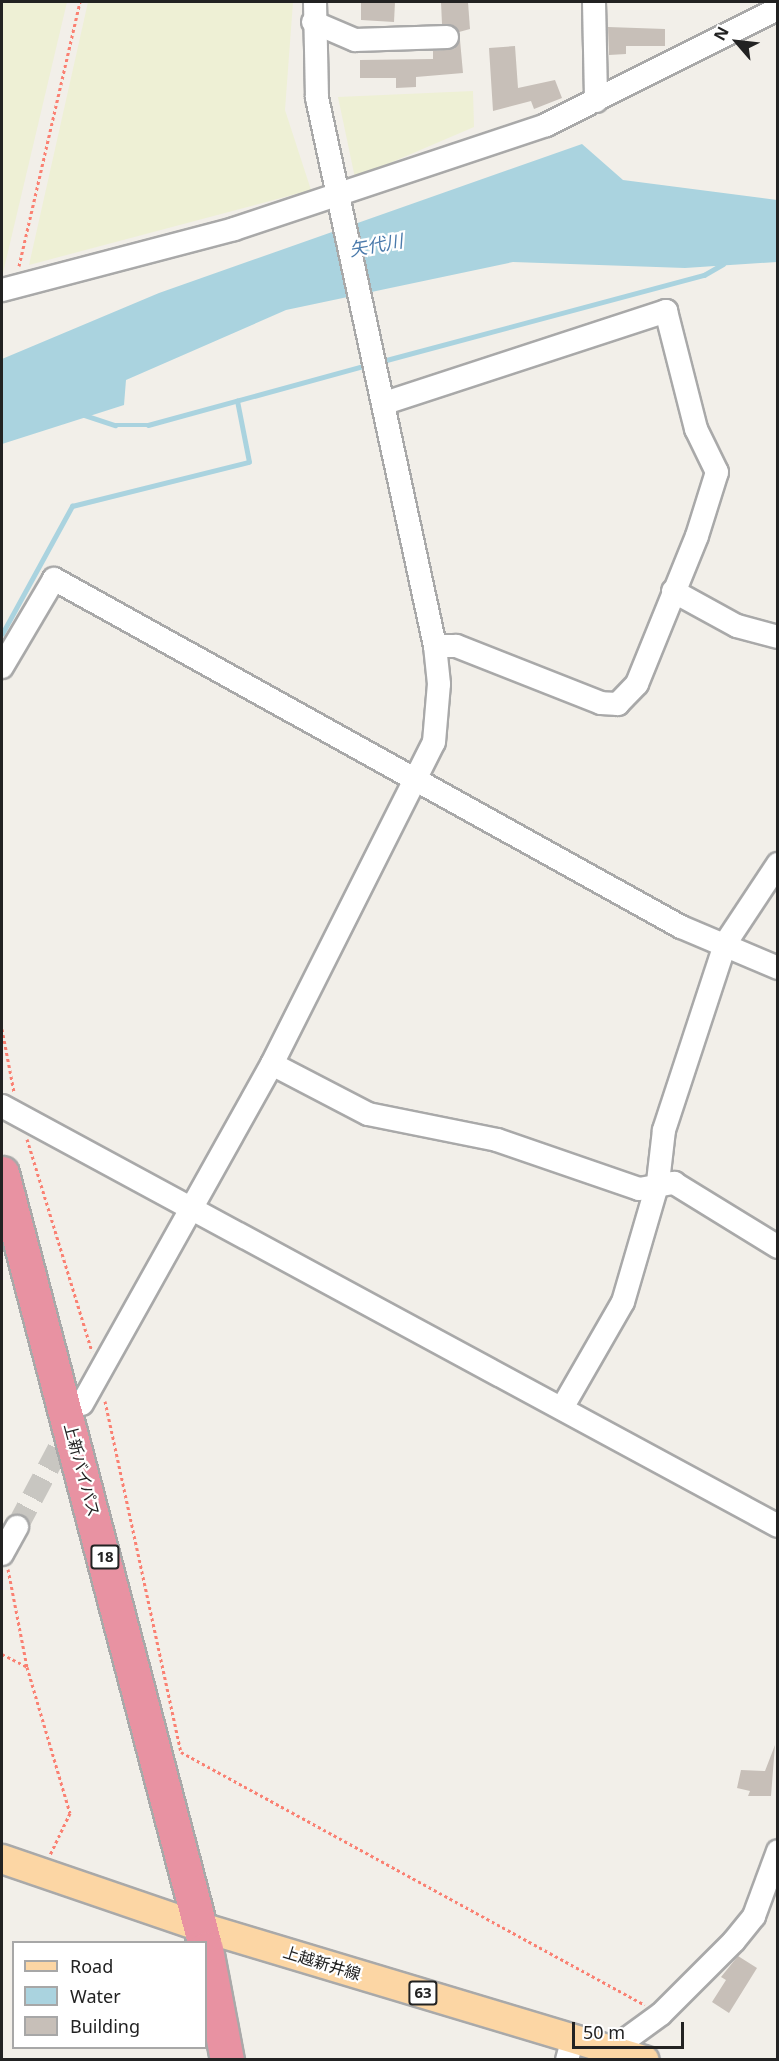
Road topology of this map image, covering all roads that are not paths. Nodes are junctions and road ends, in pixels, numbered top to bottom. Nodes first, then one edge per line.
1 (594, 2) edge
2 (777, 9) edge
3 (314, 12) edge
4 (447, 37) dead end
5 (596, 101) junction
6 (341, 197) junction
7 (8, 289) edge
8 (384, 397) junction
9 (673, 591) junction
10 (777, 637) edge
11 (435, 646) junction
12 (2, 667) edge
13 (418, 784) junction
14 (777, 864) edge
15 (725, 944) junction
16 (777, 968) edge
17 (272, 1064) junction
18 (11, 1111) edge
19 (2, 1173) edge
20 (658, 1182) junction
21 (193, 1207) junction
22 (777, 1247) edge
23 (82, 1404) tunnel mouth
24 (562, 1408) junction
25 (777, 1526) edge
26 (17, 1527) tunnel mouth
27 (3, 1552) edge
28 (777, 1851) edge
29 (2, 1859) edge
30 (204, 1939) edge
31 (207, 1954) edge
32 (570, 2049) edge
33 (613, 2049) junction
34 (228, 2060) edge
35 (645, 2060) edge

1 - 5 street
2 - 5 street
3 - 4 street
3 - 6 street
5 - 6 street
6 - 7 street
6 - 8 street
8 - 9 street
8 - 11 street
9 - 10 street
9 - 11 street
11 - 13 street
12 - 13 street
13 - 15 street
13 - 17 street
14 - 15 street
15 - 16 street
15 - 20 street
17 - 20 street
17 - 21 street
18 - 21 street
19 - 30 highway, 上新バイパス / 18
20 - 22 street
20 - 24 street
21 - 23 street
21 - 24 street
24 - 25 street
26 - 27 street
28 - 33 street
29 - 30 main road, 上越新井線 / 63
30 - 32 main road, 上越新井線 / 63
31 - 34 highway, 上新バイパス / 18
32 - 33 main road, 上越新井線 / 63
33 - 35 main road, 上越新井線 / 63

